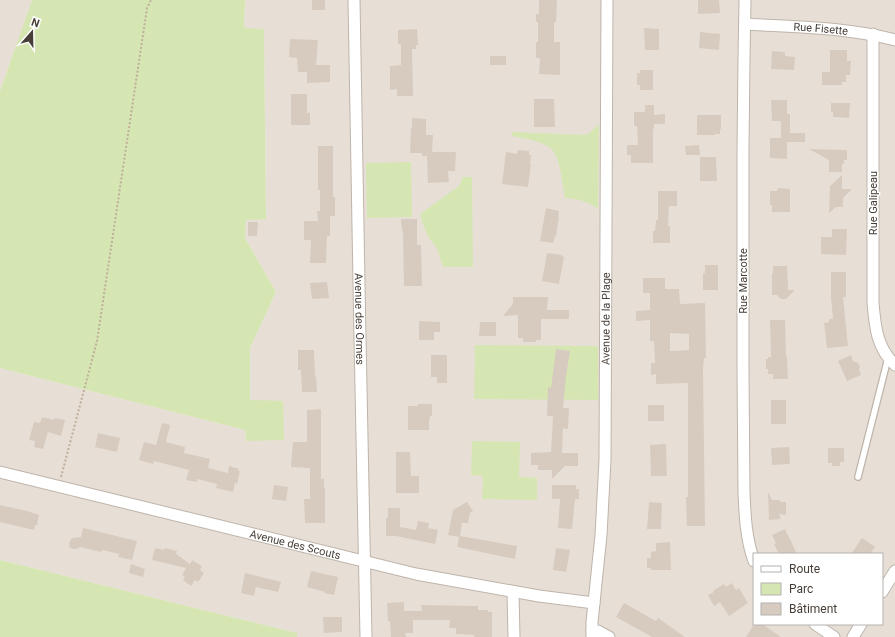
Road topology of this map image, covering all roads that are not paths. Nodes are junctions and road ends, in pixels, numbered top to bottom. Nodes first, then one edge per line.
1 (354, 0) edge
2 (607, 0) edge
3 (745, 0) edge
4 (745, 24) junction
5 (872, 34) junction
6 (895, 40) edge
7 (892, 362) edge
8 (0, 472) edge
9 (858, 476) dead end
10 (753, 558) edge
11 (364, 561) junction
12 (895, 571) edge
13 (883, 590) edge
14 (513, 592) junction
15 (594, 603) junction
16 (816, 625) edge
17 (860, 625) edge
18 (592, 634) edge
19 (366, 637) edge
20 (514, 637) edge
21 (608, 637) edge
22 (834, 637) edge
23 (853, 637) edge

1 - 11 street, Avenue des Ormes
2 - 15 street, Avenue de la Plage
3 - 4 street, Rue Marcotte
4 - 5 street, Rue Fisette
4 - 10 street, Rue Marcotte
5 - 6 street, Rue Fisette
5 - 7 street, Rue Galipeau
7 - 9 lane
8 - 11 street, Avenue des Scouts
11 - 14 street, Avenue des Scouts
11 - 19 street, Avenue des Ormes
12 - 13 street
14 - 15 street, Avenue des Scouts
14 - 20 street
15 - 18 street, Avenue de la Plage
16 - 22 street
17 - 23 street
18 - 21 street

